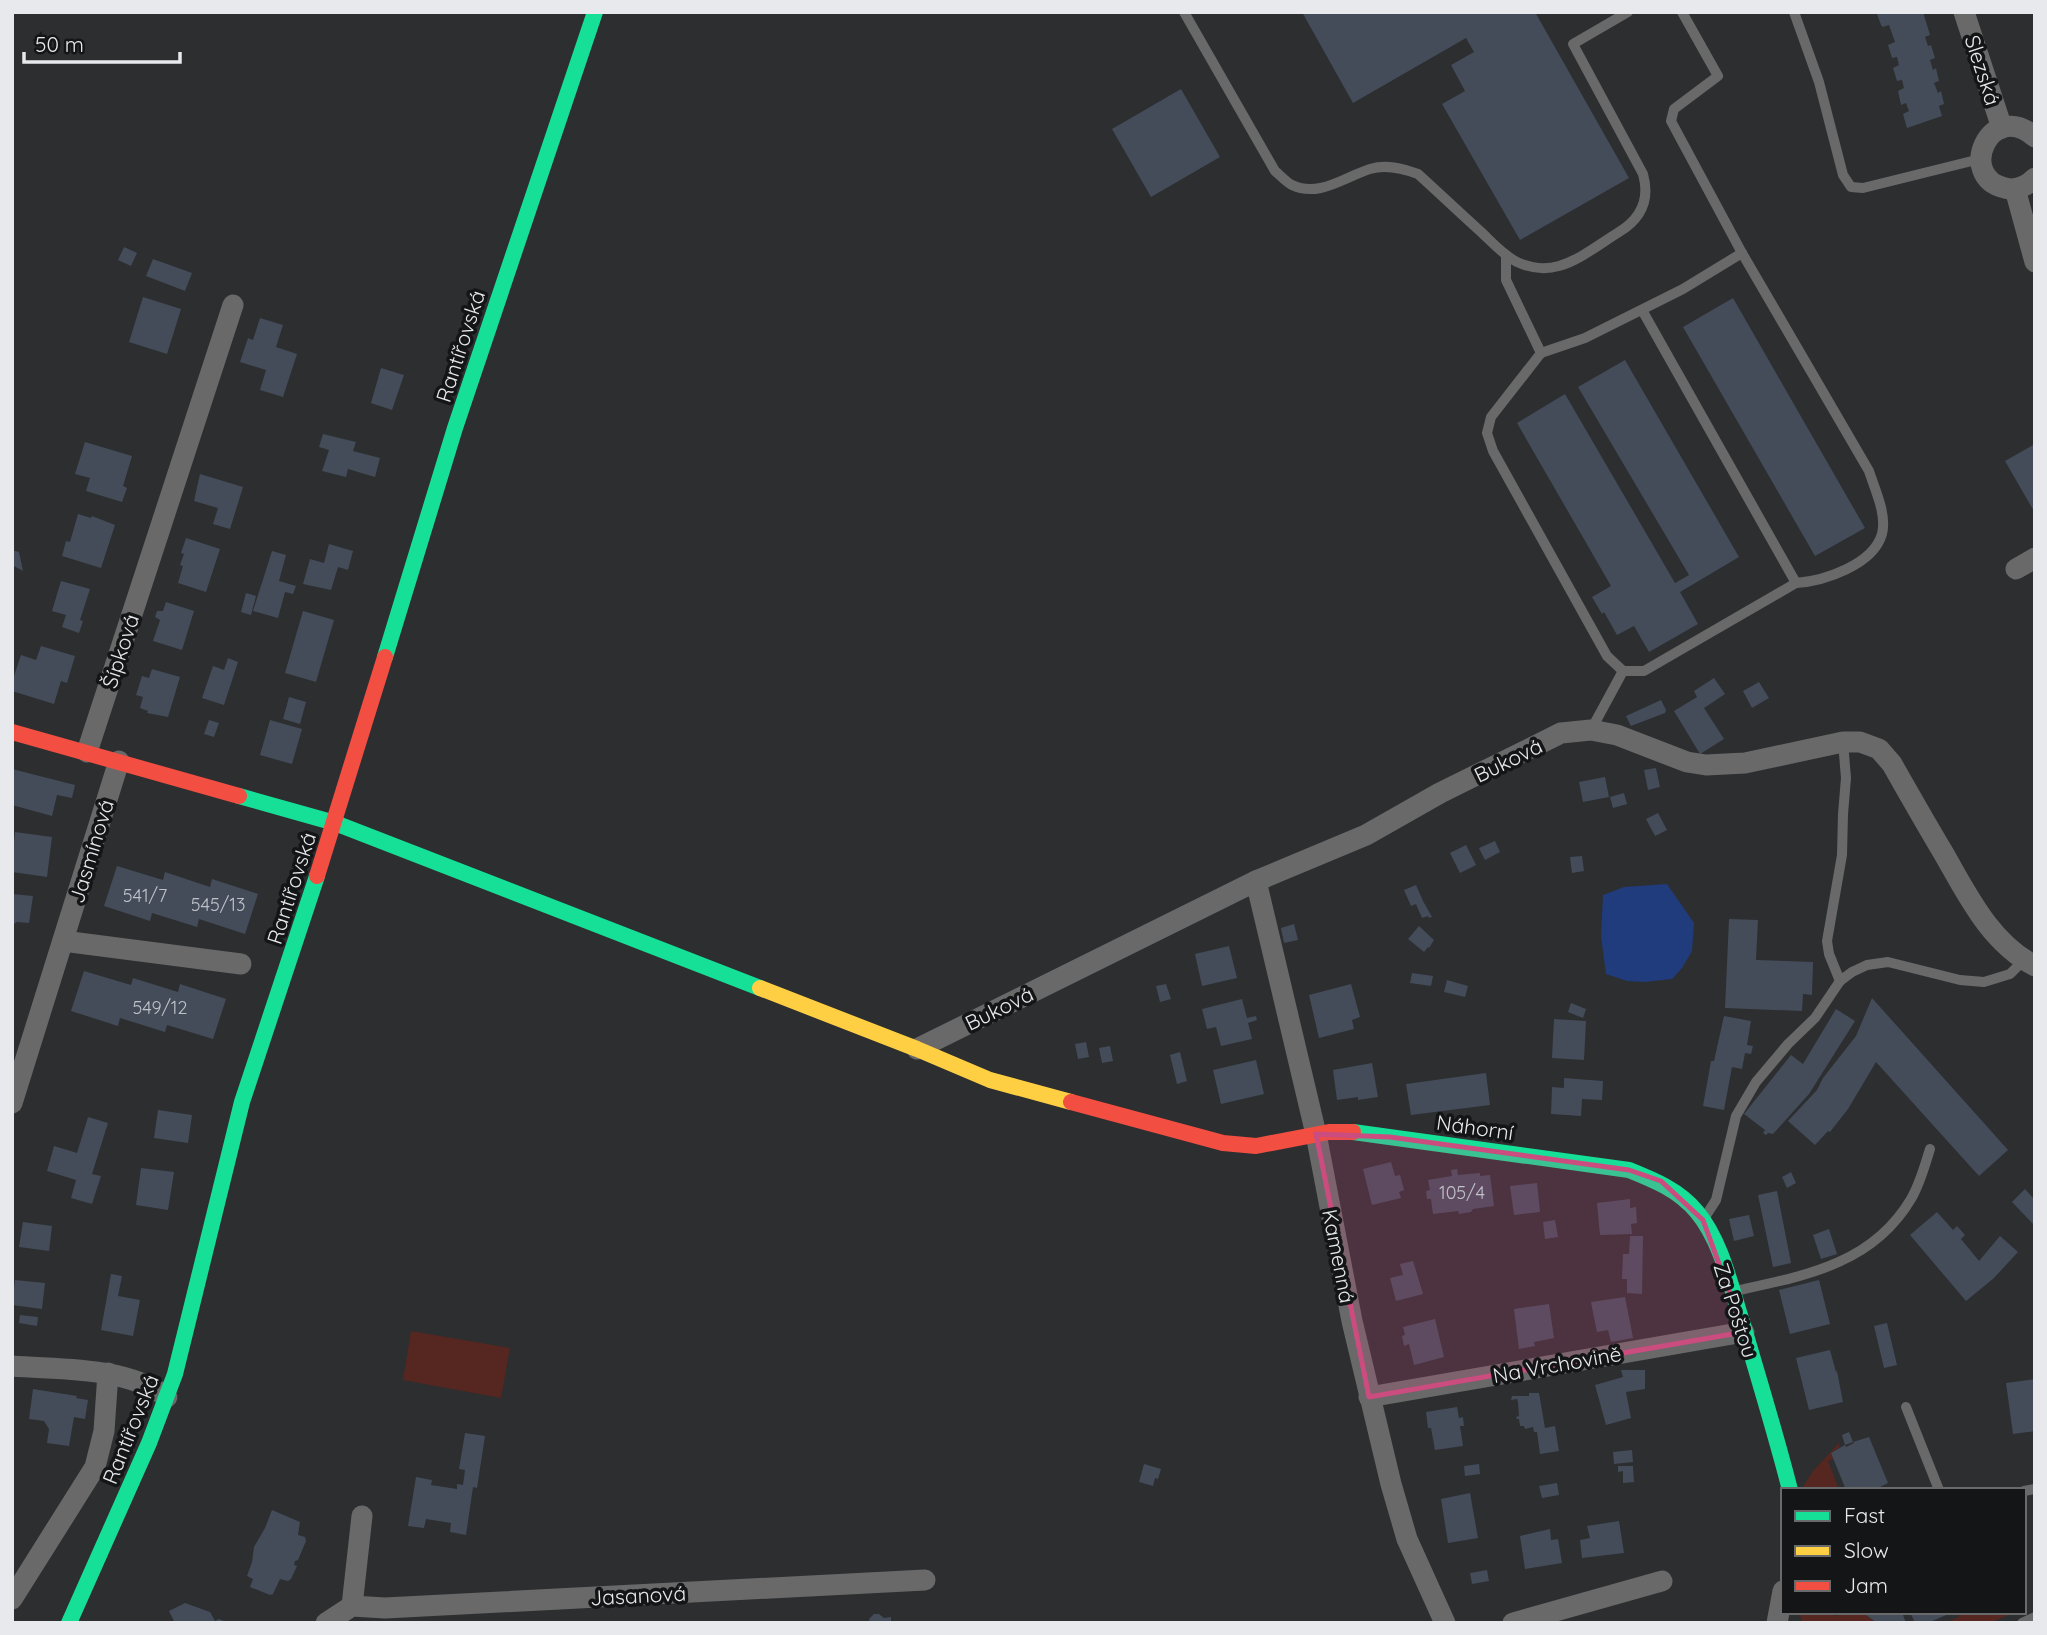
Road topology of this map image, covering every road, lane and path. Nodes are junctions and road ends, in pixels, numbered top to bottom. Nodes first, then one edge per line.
1 (595, 12) edge
2 (1184, 12) edge
3 (1628, 12) edge
4 (1682, 12) edge
5 (1794, 12) edge
6 (1964, 12) edge
7 (2002, 128) junction
8 (2035, 136) edge
9 (1980, 159) junction
10 (2035, 178) edge
11 (2015, 189) junction
12 (1742, 253) junction
13 (1506, 255) junction
14 (2035, 262) edge
15 (233, 305) dead end
16 (1642, 310) junction
17 (1541, 353) junction
18 (2035, 558) edge
19 (2016, 569) dead end
20 (1797, 583) junction
21 (1623, 671) junction
22 (1591, 730) junction
23 (12, 732) edge
24 (1843, 742) junction
25 (87, 752) junction
26 (119, 761) junction
27 (334, 823) junction
28 (1256, 881) junction
29 (63, 941) junction
30 (2029, 963) edge
31 (241, 964) dead end
32 (1840, 981) junction
33 (917, 1049) junction
34 (12, 1103) edge
35 (1316, 1134) junction
36 (1930, 1149) dead end
37 (1629, 1170) joint
38 (1703, 1220) junction
39 (1732, 1292) junction
40 (1744, 1332) junction
41 (12, 1366) edge
42 (108, 1373) junction
43 (167, 1397) junction
44 (1369, 1397) junction
45 (1906, 1408) dead end
46 (1789, 1488) edge
47 (1938, 1488) edge
48 (362, 1516) dead end
49 (925, 1580) dead end
50 (1662, 1581) dead end
51 (12, 1599) edge
52 (1781, 1602) edge
53 (352, 1606) junction
54 (2035, 1617) edge
55 (69, 1623) edge
56 (326, 1623) edge
57 (1445, 1623) edge
58 (1513, 1623) edge
59 (1777, 1623) edge
60 (2022, 1623) edge

1 - 27 street, Rantířovská
2 - 13 lane
3 - 13 lane
4 - 12 lane
5 - 9 lane
6 - 7 street, Slezská
7 - 8 street, Slezská
7 - 9 street, Slezská
9 - 11 street
10 - 11 street
11 - 14 street
12 - 16 lane
12 - 20 lane
13 - 17 lane
15 - 25 street, Šípková
16 - 17 lane
16 - 20 lane
17 - 21 lane
18 - 19 street
20 - 21 lane
21 - 22 lane
22 - 24 street, Buková
22 - 28 street, Buková
23 - 25 street
24 - 30 street, Buková
24 - 32 lane
25 - 26 street
26 - 27 street
26 - 29 street, Jasmínová
27 - 33 street, Náhorní
27 - 43 street, Rantířovská
28 - 33 street, Buková
28 - 35 street, Kamenná
29 - 31 street
29 - 34 street, Jasmínová
30 - 32 lane
32 - 38 lane
33 - 35 street, Náhorní
35 - 37 street, Náhorní
35 - 44 street, Kamenná
36 - 39 lane
37 - 38 street, Za Poštou
38 - 39 street, Za Poštou
39 - 40 street, Za Poštou
40 - 44 street, Na Vrchovině
40 - 46 street, Za Poštou
41 - 42 street
42 - 43 street
42 - 51 street
43 - 55 street, Rantířovská
44 - 57 street, Kamenná
45 - 47 lane
48 - 53 street
49 - 53 street, Jasanová
50 - 58 street
52 - 59 street
53 - 56 street
54 - 60 lane

